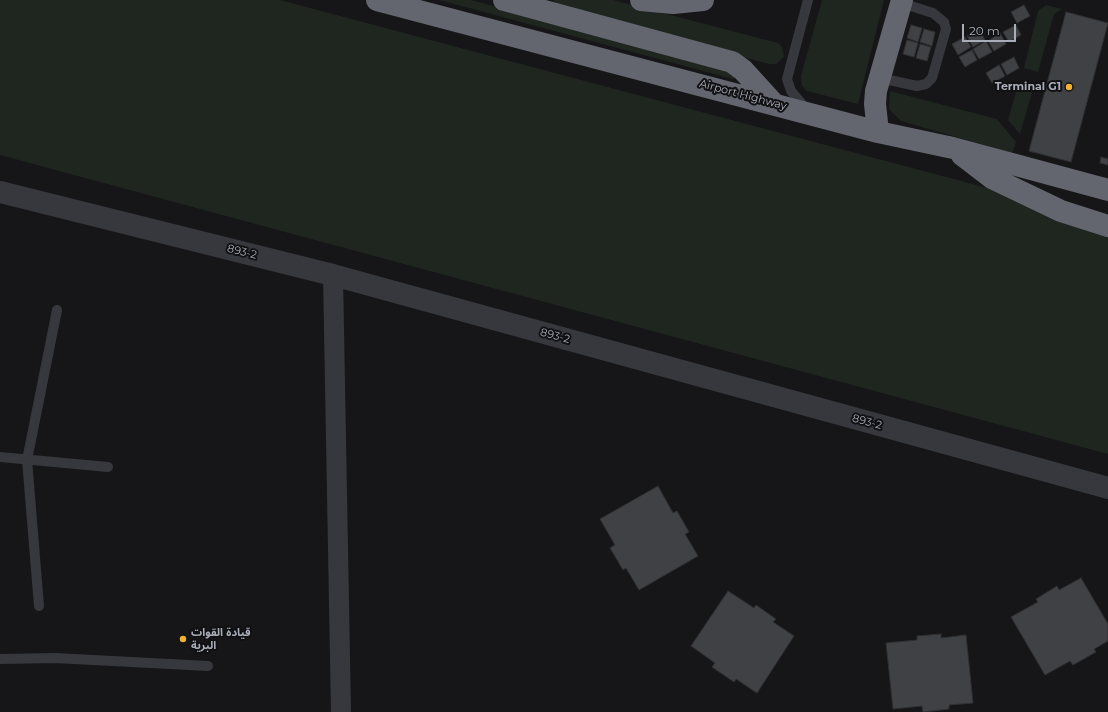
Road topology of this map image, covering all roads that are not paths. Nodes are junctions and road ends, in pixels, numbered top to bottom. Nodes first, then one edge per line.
1 (377, 0) edge
2 (504, 0) edge
3 (641, 0) edge
4 (703, 0) edge
5 (808, 0) edge
6 (902, 2) edge
7 (880, 78) junction
8 (774, 104) junction
9 (810, 113) junction
10 (878, 132) junction
11 (953, 148) junction
12 (1108, 190) edge
13 (0, 192) edge
14 (1108, 226) edge
15 (332, 275) junction
16 (57, 310) dead end
17 (0, 457) edge
18 (27, 460) junction
19 (108, 467) dead end
20 (1108, 488) edge
21 (39, 606) dead end
22 (0, 659) edge
23 (208, 666) dead end
24 (341, 712) edge

1 - 8 highway, Airport Highway
2 - 8 highway
3 - 4 highway
5 - 9 lane
6 - 7 highway
6 - 7 lane
7 - 10 highway
8 - 9 highway, Airport Highway
9 - 10 highway, Airport Highway
10 - 11 highway, Airport Highway
11 - 12 highway, Airport Highway
11 - 14 highway
13 - 15 street, 893-2
15 - 20 street, 893-2
15 - 24 street
16 - 18 lane
17 - 18 lane
18 - 19 lane
18 - 21 lane
22 - 23 lane

